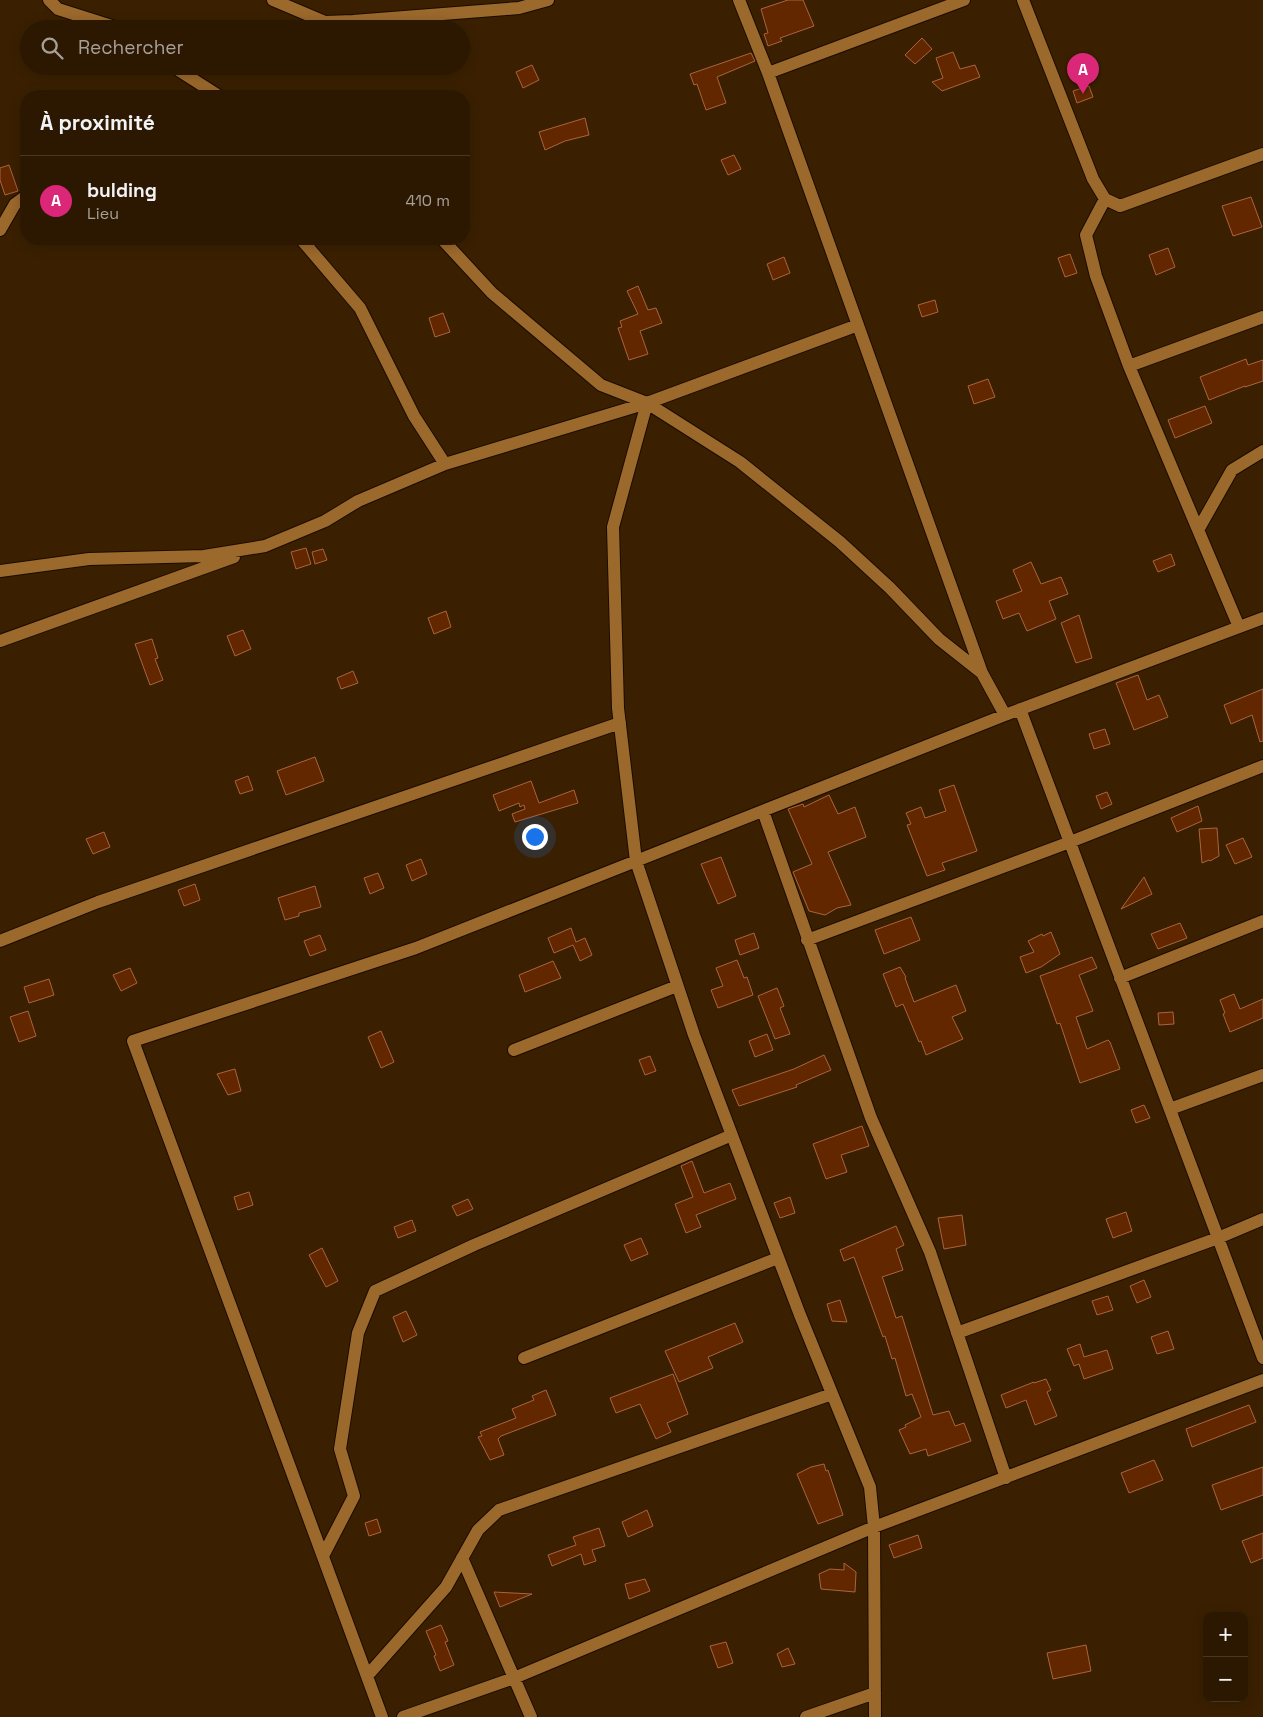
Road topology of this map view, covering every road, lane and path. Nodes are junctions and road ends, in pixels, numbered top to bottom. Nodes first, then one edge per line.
1 (50, 0) edge
2 (273, 0) edge
3 (548, 0) edge
4 (738, 0) edge
5 (964, 0) edge
6 (1023, 0) edge
7 (93, 20) edge
8 (320, 20) edge
9 (366, 20) edge
10 (768, 73) junction
11 (186, 75) edge
12 (210, 90) edge
13 (1263, 154) edge
14 (1105, 199) junction
15 (20, 200) edge
16 (0, 230) edge
17 (306, 245) edge
18 (448, 245) edge
19 (1263, 317) edge
20 (858, 325) junction
21 (1130, 366) junction
22 (646, 403) junction
23 (1263, 451) edge
24 (445, 464) junction
25 (1198, 530) junction
26 (265, 546) junction
27 (0, 571) edge
28 (1263, 618) edge
29 (1239, 626) junction
30 (0, 640) edge
31 (982, 673) junction
32 (1020, 709) junction
33 (1005, 715) junction
34 (620, 723) junction
35 (1263, 766) edge
36 (763, 811) junction
37 (1070, 842) junction
38 (636, 861) junction
39 (1263, 922) edge
40 (807, 940) junction
41 (0, 941) edge
42 (1120, 978) junction
43 (677, 986) junction
44 (514, 1050) dead end
45 (1263, 1074) edge
46 (1170, 1109) junction
47 (732, 1135) junction
48 (1263, 1220) edge
49 (1218, 1238) junction
50 (778, 1258) junction
51 (957, 1333) junction
52 (524, 1358) dead end
53 (1263, 1358) edge
54 (1263, 1380) edge
55 (832, 1394) junction
56 (1006, 1478) junction
57 (874, 1527) junction
58 (323, 1556) junction
59 (462, 1558) junction
60 (367, 1676) junction
61 (514, 1678) junction
62 (875, 1693) junction
63 (382, 1717) edge
64 (403, 1717) edge
65 (531, 1717) edge
66 (806, 1717) edge
67 (875, 1717) edge

1 - 7 street
2 - 8 street
3 - 9 street
4 - 10 street
5 - 10 street
6 - 14 street
10 - 20 street
11 - 12 street
13 - 14 street
14 - 21 street
15 - 16 street
17 - 24 street
18 - 22 street
19 - 21 street
20 - 22 street
20 - 31 street
21 - 25 street
22 - 24 street
22 - 31 street
22 - 34 street
23 - 25 street
24 - 26 street
25 - 29 street
26 - 27 street
26 - 30 street
28 - 29 street
29 - 32 street
31 - 33 street
32 - 33 street
32 - 37 street
33 - 36 street
34 - 38 street
34 - 41 street
35 - 37 street
36 - 38 street
36 - 40 street
37 - 40 street
37 - 42 street
38 - 43 street
38 - 58 street
39 - 42 street
40 - 51 street
42 - 46 street
43 - 44 street
43 - 47 street
45 - 46 street
46 - 49 street
47 - 50 street
47 - 58 street
48 - 49 street
49 - 51 street
49 - 53 street
50 - 52 street
50 - 55 street
51 - 56 street
54 - 56 street
55 - 57 street
55 - 59 street
56 - 57 street
57 - 61 street
57 - 62 street
58 - 60 street
59 - 60 street
59 - 61 street
60 - 63 street
61 - 64 street
61 - 65 street
62 - 66 street
62 - 67 street

